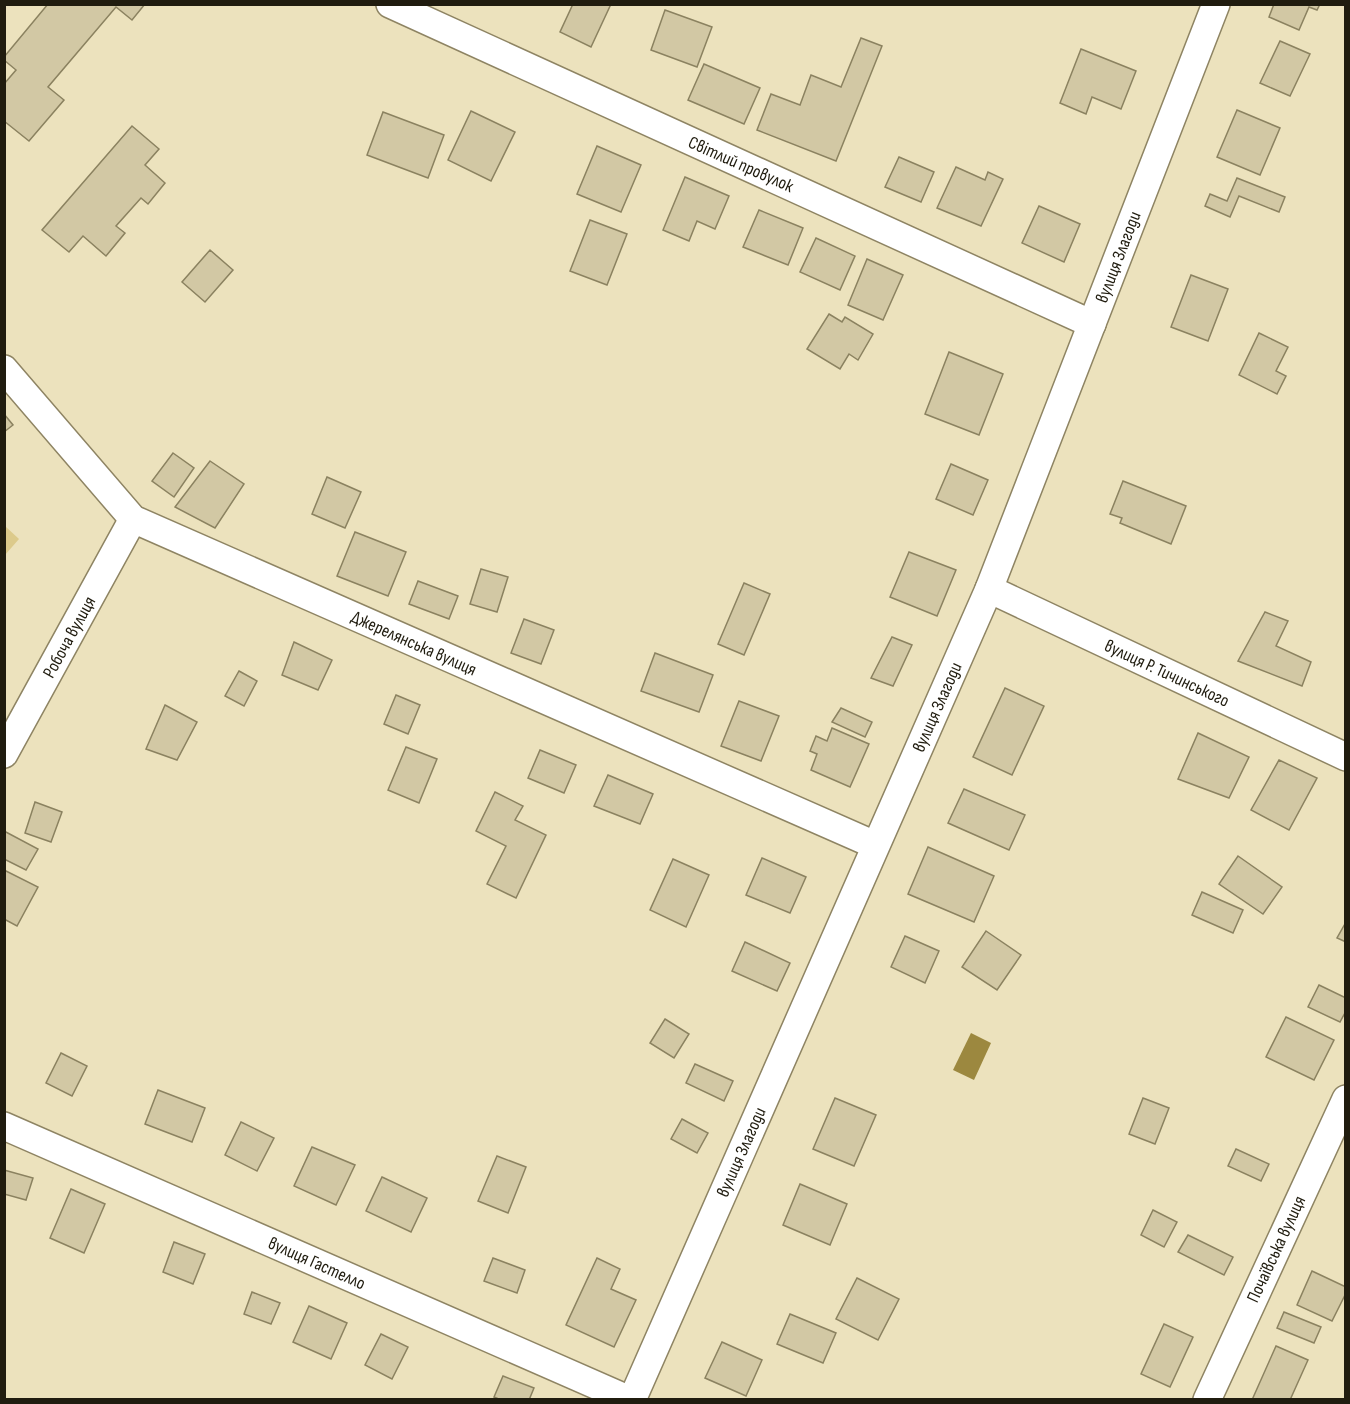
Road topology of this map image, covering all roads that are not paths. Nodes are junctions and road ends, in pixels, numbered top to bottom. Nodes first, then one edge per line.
1 (390, 4) edge
2 (1216, 4) edge
3 (1092, 324) junction
4 (4, 369) edge
5 (133, 519) junction
6 (989, 589) junction
7 (4, 754) edge
8 (1346, 757) edge
9 (875, 845) junction
10 (1346, 1099) edge
11 (4, 1126) edge
12 (631, 1400) edge
13 (1207, 1400) edge

1 - 3 street, Світлий провулок
2 - 3 street, вулиця Злагоди
3 - 6 street, вулиця Злагоди
4 - 5 street, Джерелянська вулиця
5 - 7 street, Робоча вулиця
5 - 9 street, Джерелянська вулиця
6 - 8 street, вулиця Р. Тичинського
6 - 9 street, вулиця Злагоди
9 - 12 street, вулиця Злагоди
10 - 13 street, Почаївська вулиця
11 - 12 street, вулиця Гастелло

